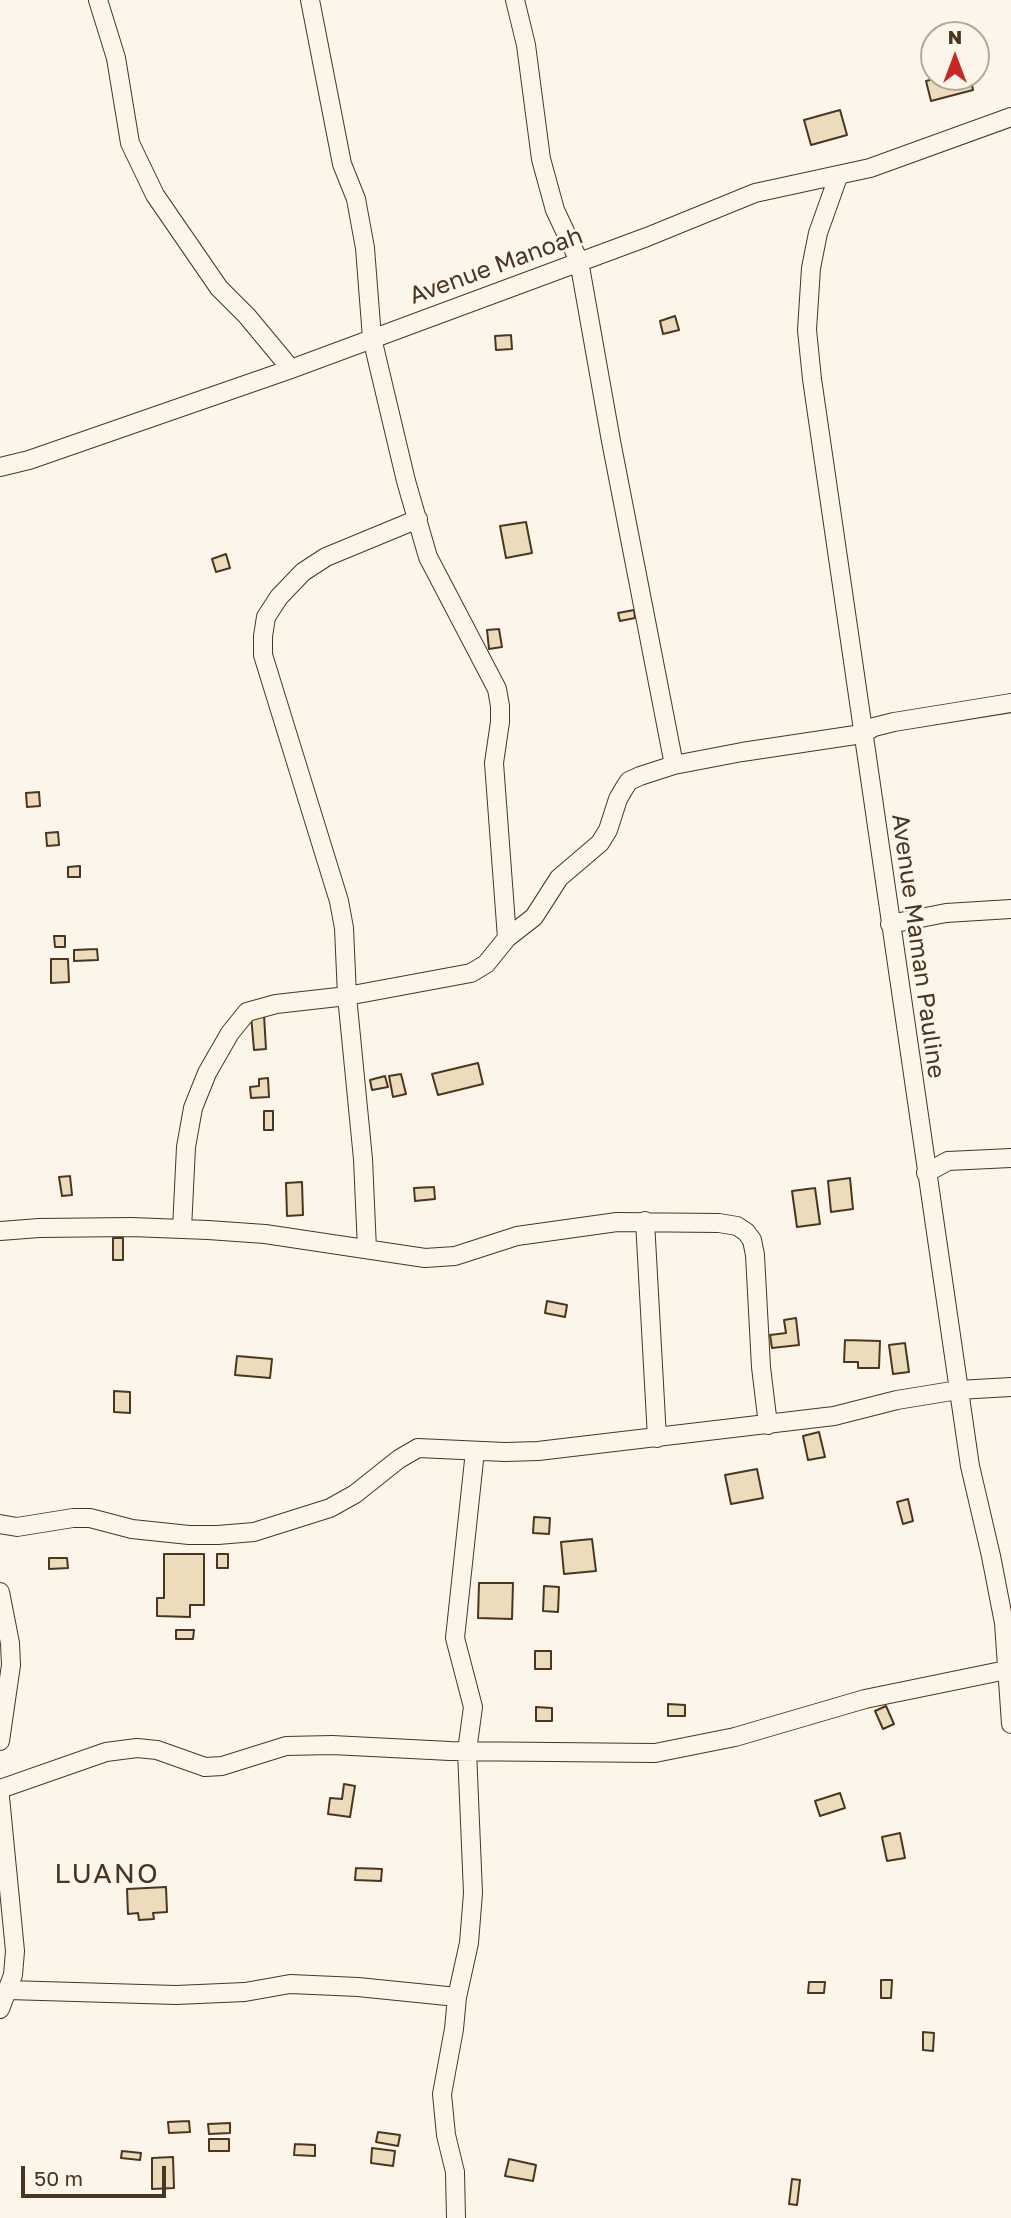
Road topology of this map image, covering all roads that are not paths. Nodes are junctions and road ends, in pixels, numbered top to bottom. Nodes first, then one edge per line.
1 (98, 0) edge
2 (310, 0) edge
3 (515, 0) edge
4 (1011, 117) edge
5 (838, 177) junction
6 (579, 261) junction
7 (372, 338) junction
8 (290, 369) junction
9 (0, 467) edge
10 (418, 519) junction
11 (1011, 702) edge
12 (862, 734) junction
13 (674, 765) junction
14 (1011, 909) edge
15 (890, 925) junction
16 (507, 938) junction
17 (347, 996) junction
18 (1011, 1158) edge
19 (926, 1173) junction
20 (645, 1221) junction
21 (182, 1229) junction
22 (0, 1231) edge
23 (367, 1249) junction
24 (1011, 1387) edge
25 (958, 1390) junction
26 (768, 1425) junction
27 (657, 1438) junction
28 (475, 1451) junction
29 (0, 1524) edge
30 (0, 1594) edge
31 (1010, 1670) edge
32 (1011, 1724) edge
33 (0, 1741) edge
34 (467, 1751) junction
35 (0, 1789) edge
36 (0, 1797) edge
37 (8, 1990) junction
38 (457, 1997) junction
39 (0, 2009) edge
40 (456, 2218) edge

1 - 8 street
2 - 7 street
3 - 6 street
4 - 5 street, Avenue Manoah
5 - 6 street, Avenue Manoah
5 - 12 street, Avenue Maman Pauline
6 - 7 street, Avenue Manoah
6 - 13 street
7 - 8 street, Avenue Manoah
7 - 10 street
8 - 9 street, Avenue Manoah
10 - 16 street
10 - 17 street
11 - 12 street
12 - 13 street
12 - 15 street, Avenue Maman Pauline
13 - 16 street
14 - 15 street
15 - 19 street, Avenue Maman Pauline
16 - 17 street
17 - 21 street
17 - 23 street
18 - 19 street
19 - 25 street, Avenue Maman Pauline
20 - 23 street
20 - 26 street
20 - 27 street
21 - 22 street
21 - 23 street
24 - 25 street
25 - 26 street
25 - 31 street, Avenue Maman Pauline
26 - 27 street
27 - 28 street
28 - 29 street
28 - 34 street
30 - 33 street
31 - 32 street, Avenue Maman Pauline
31 - 34 street
34 - 35 street
34 - 38 street
36 - 37 street
37 - 38 street
37 - 39 street
38 - 40 street

